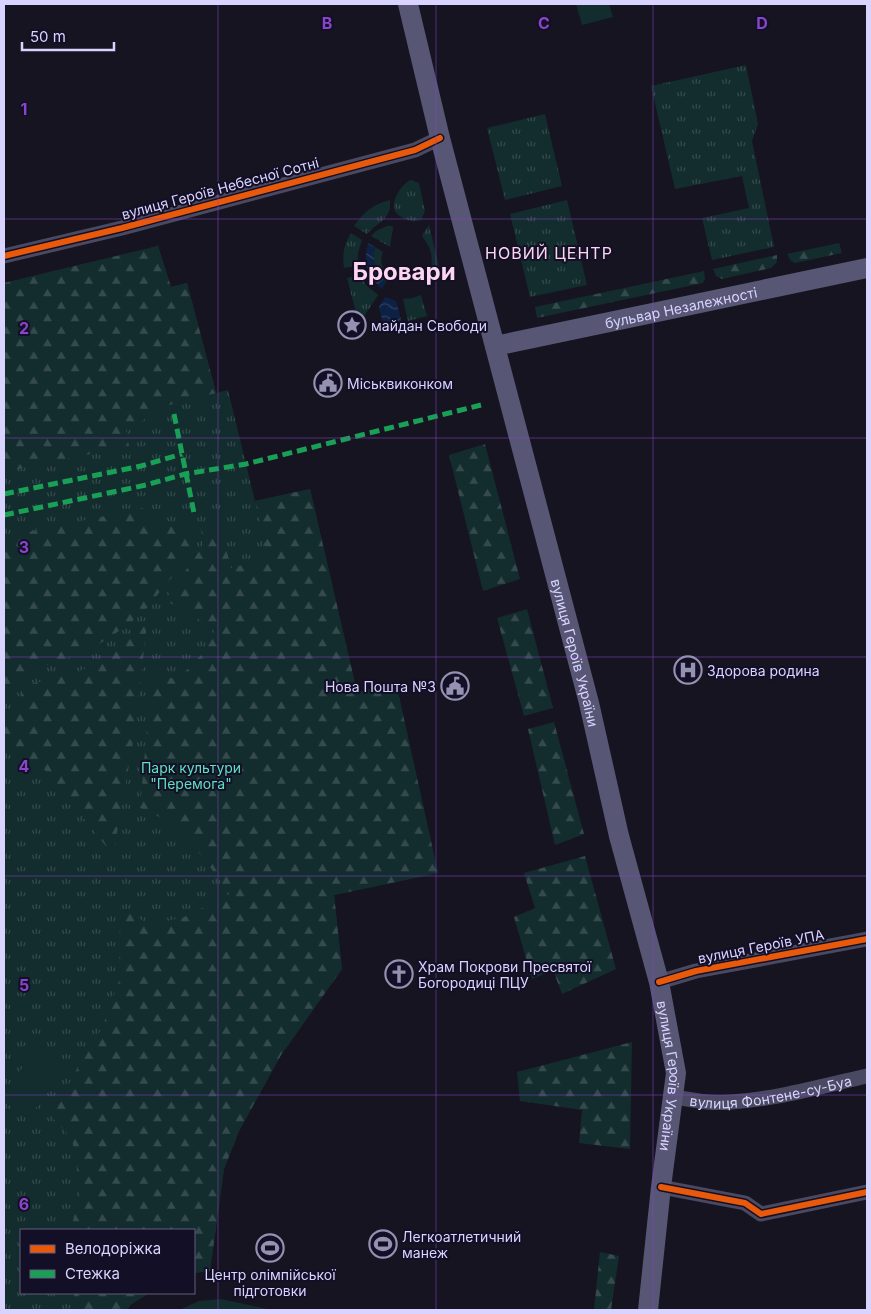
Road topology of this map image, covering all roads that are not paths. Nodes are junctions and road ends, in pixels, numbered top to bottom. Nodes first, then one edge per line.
1 (408, 4) edge
2 (440, 138) junction
3 (4, 256) edge
4 (867, 268) edge
5 (495, 346) junction
6 (867, 939) edge
7 (659, 982) junction
8 (867, 1076) edge
9 (674, 1097) junction
10 (661, 1187) junction
11 (867, 1192) edge
12 (648, 1310) edge

1 - 2 main road, вулиця Героїв України
2 - 3 street, вулиця Героїв Небесної Сотні
2 - 5 main road, вулиця Героїв України
4 - 5 main road, бульвар Незалежності
5 - 7 main road, вулиця Героїв України
6 - 7 street, вулиця Героїв УПА
7 - 9 main road, вулиця Героїв України
8 - 9 street, вулиця Фонтене-су-Буа
9 - 10 main road, вулиця Героїв України
10 - 11 street
10 - 12 main road, вулиця Героїв України

